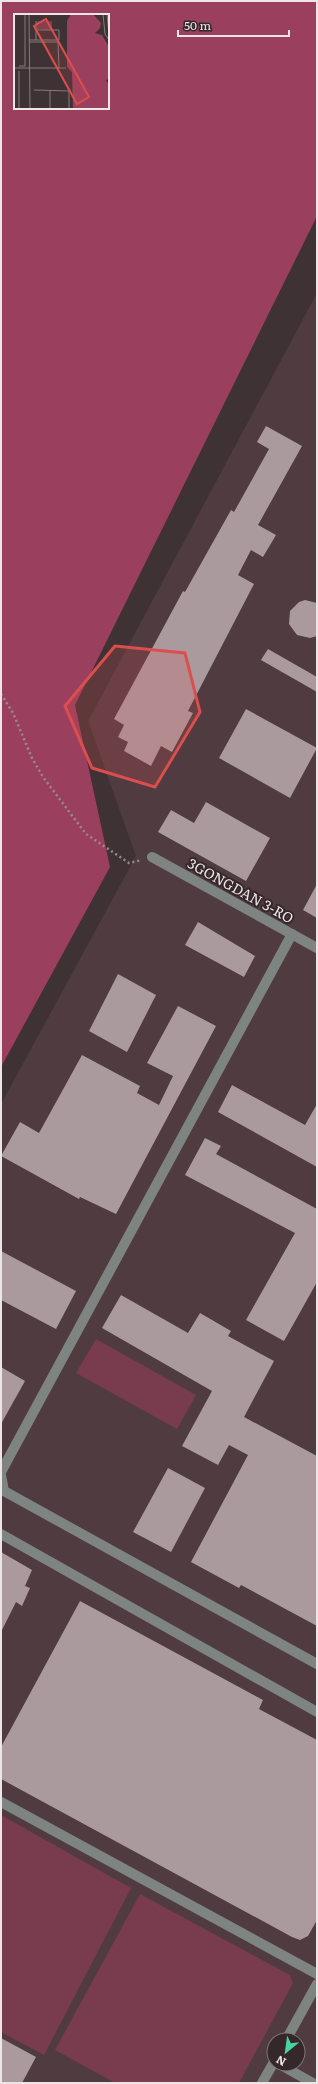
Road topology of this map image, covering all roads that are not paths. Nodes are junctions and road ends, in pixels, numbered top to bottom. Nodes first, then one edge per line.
1 (152, 857) road end
2 (292, 934) junction
3 (317, 948) edge
4 (1, 1474) edge
5 (1, 1534) edge
6 (317, 1664) edge
7 (317, 1712) edge
8 (1, 1802) edge
9 (317, 1974) edge
10 (317, 1984) edge
11 (290, 2032) edge
12 (268, 2072) edge
13 (293, 2072) edge
14 (262, 2083) edge
15 (313, 2083) edge

1 - 2 street, 3GONGDAN 3-RO
2 - 3 street, 3GONGDAN 3-RO
2 - 4 street
4 - 6 street
5 - 7 street
8 - 9 street
10 - 11 street
12 - 14 street
13 - 15 street

